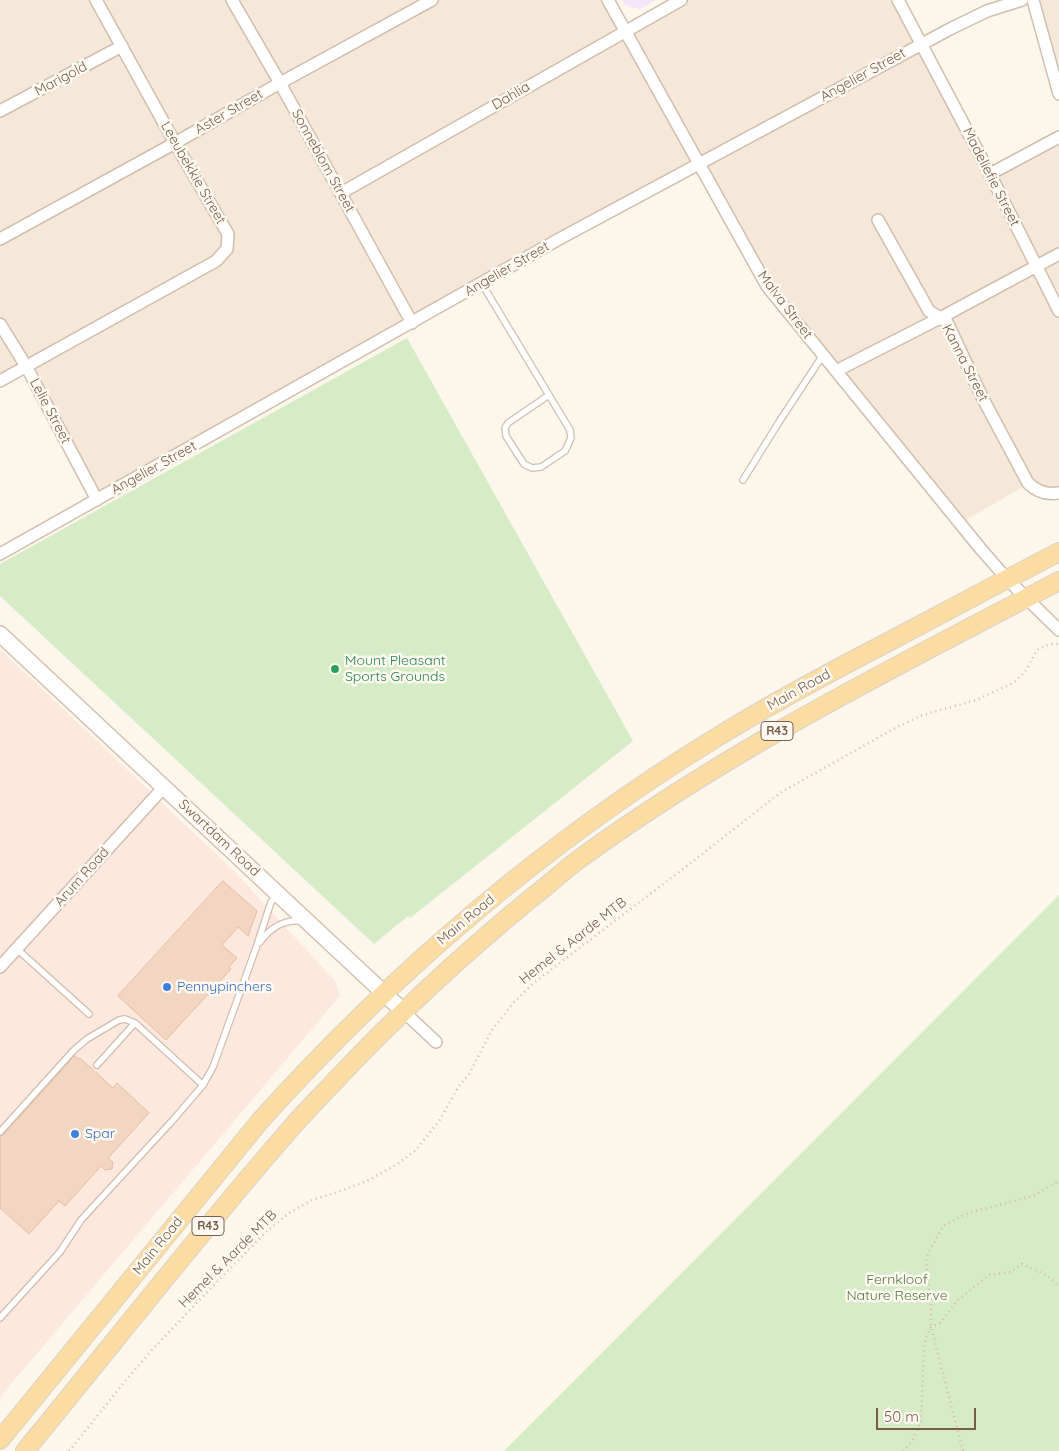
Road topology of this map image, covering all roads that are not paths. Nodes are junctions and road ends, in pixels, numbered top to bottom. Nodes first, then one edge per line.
1 (96, 0) edge
2 (232, 0) edge
3 (432, 0) edge
4 (608, 0) edge
5 (681, 0) edge
6 (898, 0) edge
7 (1022, 0) edge
8 (1033, 0) edge
9 (625, 31) junction
10 (921, 44) junction
11 (122, 46) junction
12 (280, 83) junction
13 (1059, 94) edge
14 (0, 111) edge
15 (1059, 137) edge
16 (175, 143) junction
17 (699, 164) junction
18 (990, 174) junction
19 (341, 193) junction
20 (878, 220) dead end
21 (0, 239) edge
22 (1059, 254) edge
23 (1037, 266) junction
24 (482, 284) junction
25 (1059, 311) edge
26 (940, 318) junction
27 (412, 323) junction
28 (0, 324) edge
29 (823, 355) junction
30 (26, 366) junction
31 (836, 371) junction
32 (0, 381) edge
33 (549, 395) junction
34 (743, 480) dead end
35 (1059, 493) edge
36 (97, 500) junction
37 (1059, 552) edge
38 (0, 554) edge
39 (1007, 579) junction
40 (1059, 581) edge
41 (1028, 598) junction
42 (1059, 630) edge
43 (0, 634) edge
44 (164, 786) junction
45 (279, 894) junction
46 (312, 924) junction
47 (256, 948) junction
48 (17, 949) junction
49 (0, 967) edge
50 (384, 993) junction
51 (403, 1011) junction
52 (89, 1014) dead end
53 (135, 1024) junction
54 (436, 1042) dead end
55 (97, 1065) dead end
56 (203, 1085) junction
57 (0, 1132) edge
58 (0, 1318) edge
59 (18, 1419) junction
60 (0, 1431) edge
61 (0, 1440) edge
62 (25, 1451) edge

1 - 11 street, Leeubekkie Street
2 - 12 street, Sonneblom Street
3 - 12 street, Aster Street
4 - 9 street, Malva Street
5 - 9 street, Dahlia
6 - 10 street, Madeliefie Street
7 - 10 street, Angelier Street
8 - 13 street
9 - 17 street, Malva Street
9 - 19 street, Dahlia
10 - 17 street, Angelier Street
10 - 18 street, Madeliefie Street
11 - 14 street, Marigold
11 - 16 street, Leeubekkie Street
12 - 16 street, Aster Street
12 - 19 street, Sonneblom Street
15 - 18 street
16 - 21 street, Aster Street
16 - 30 street, Leeubekkie Street
17 - 24 street, Angelier Street
17 - 29 street, Malva Street
18 - 23 street, Madeliefie Street
19 - 27 street, Sonneblom Street
20 - 26 street, Kanna Street
22 - 23 street
23 - 25 street, Madeliefie Street
23 - 26 street
24 - 27 street, Angelier Street
24 - 33 lane
26 - 31 street
26 - 35 street, Kanna Street
27 - 36 street, Angelier Street
28 - 30 street, Lelie Street
29 - 31 street, Malva Street
29 - 34 lane
30 - 32 street, Leeubekkie Street
30 - 36 street, Lelie Street
31 - 39 street, Malva Street
33 - 33 lane
36 - 38 street, Angelier Street
37 - 39 main road, Main Road / R43
39 - 41 street, Malva Street
39 - 50 main road, Main Road / R43
40 - 41 main road, Main Road / R43
41 - 42 street, Malva Street
41 - 51 main road, Main Road / R43
43 - 44 street, Swartdam Road
44 - 45 street, Swartdam Road
44 - 48 street, Arum Road
45 - 46 street, Swartdam Road
45 - 47 lane
46 - 47 lane
46 - 50 street, Swartdam Road
47 - 56 lane
48 - 49 street, Arum Road
48 - 52 lane
50 - 51 street, Swartdam Road
50 - 59 main road, Main Road / R43
51 - 54 street, Swartdam Road
51 - 62 main road, Main Road / R43
53 - 55 lane
53 - 56 lane
53 - 57 lane
56 - 58 lane
59 - 60 main road
59 - 61 main road, Main Road / R43

